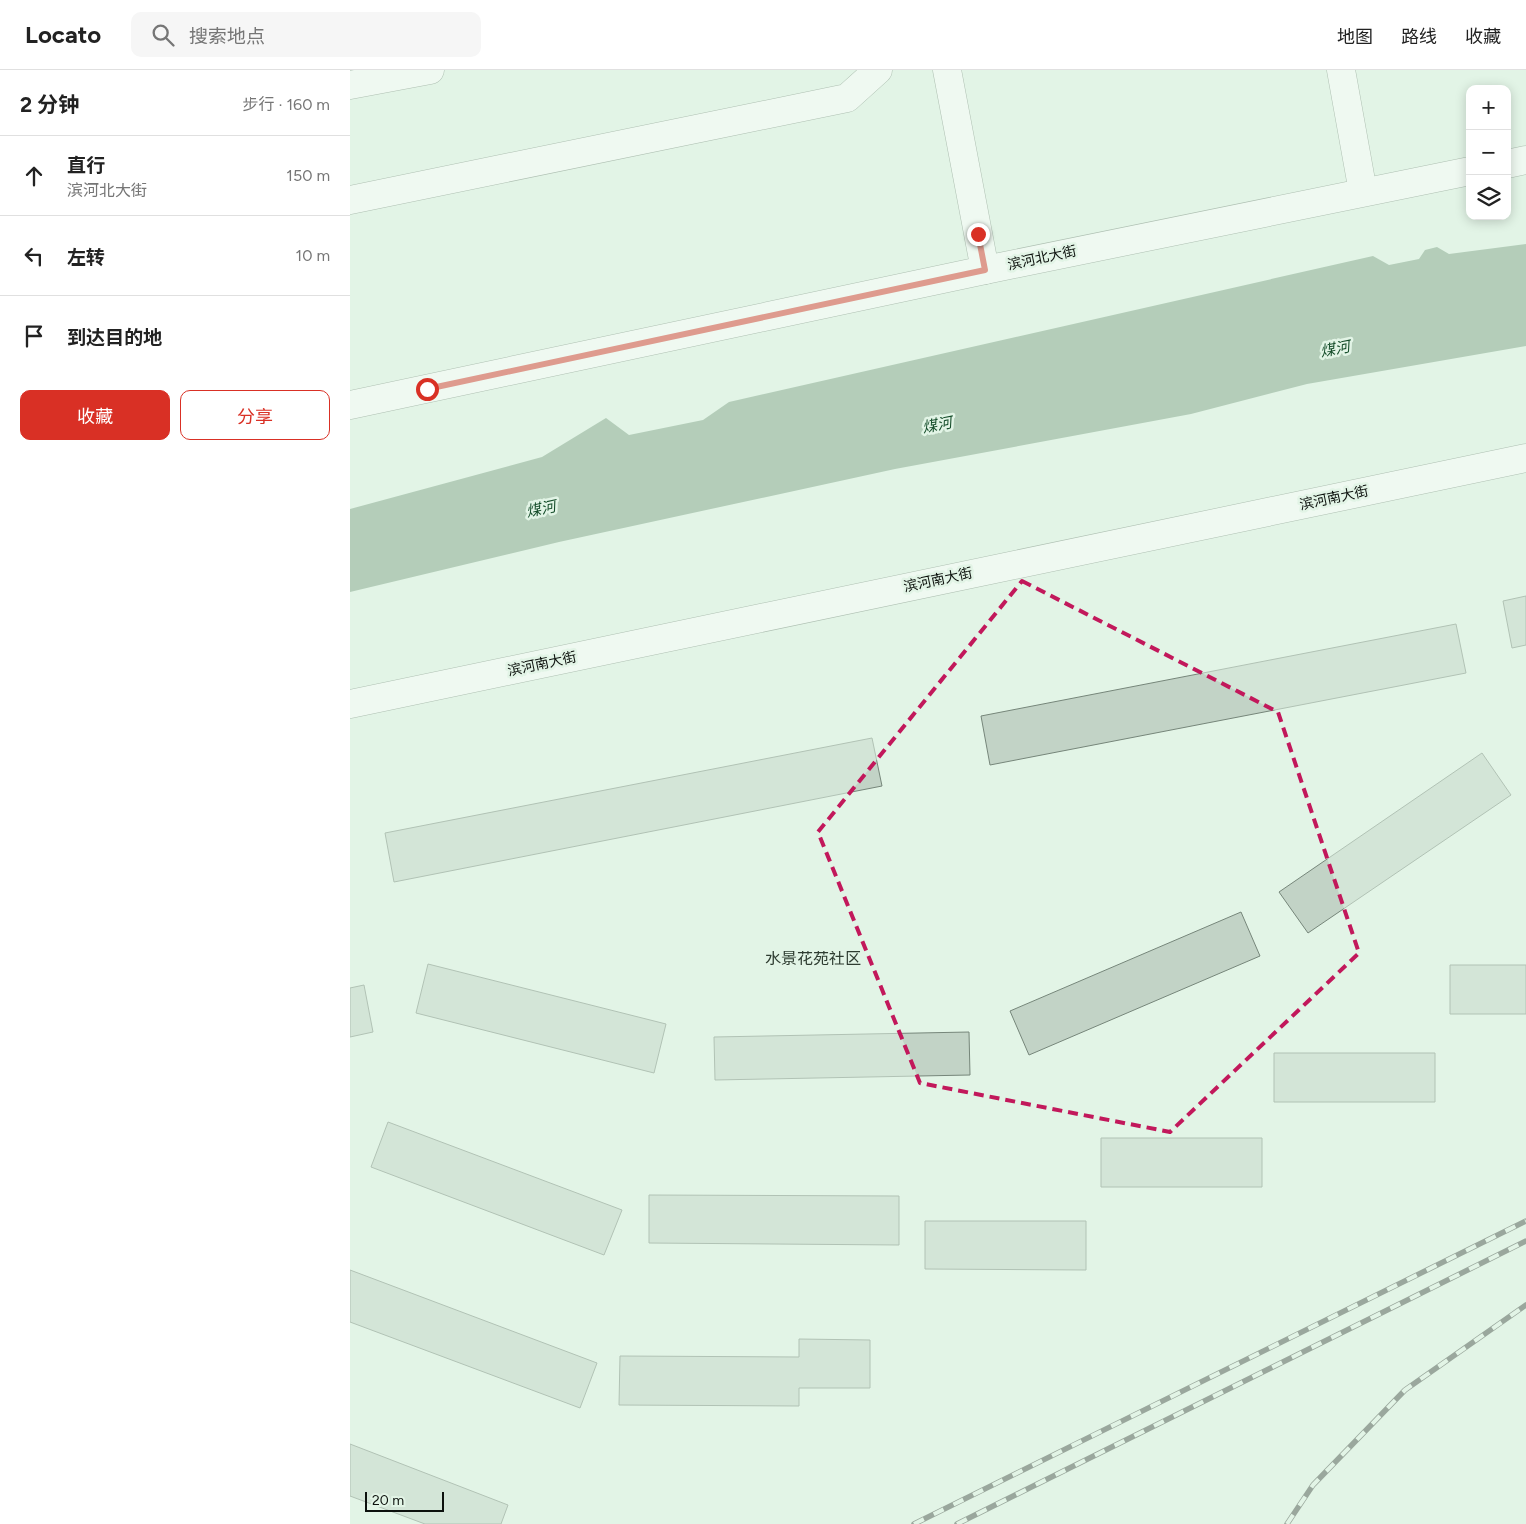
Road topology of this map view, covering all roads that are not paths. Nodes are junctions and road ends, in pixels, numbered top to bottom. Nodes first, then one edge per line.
1 (430, 70) edge
2 (878, 70) edge
3 (947, 70) edge
4 (1342, 70) edge
5 (350, 86) edge
6 (1526, 160) edge
7 (1511, 163) edge
8 (1466, 172) edge
9 (1363, 192) junction
10 (350, 200) edge
11 (985, 270) junction
12 (350, 405) edge
13 (1526, 458) edge
14 (350, 704) edge

1 - 5 street
2 - 10 street
3 - 11 street
4 - 9 street
6 - 7 street
8 - 9 street, 滨河北大街
9 - 11 street, 滨河北大街
11 - 12 street, 滨河北大街
13 - 14 street, 滨河南大街

